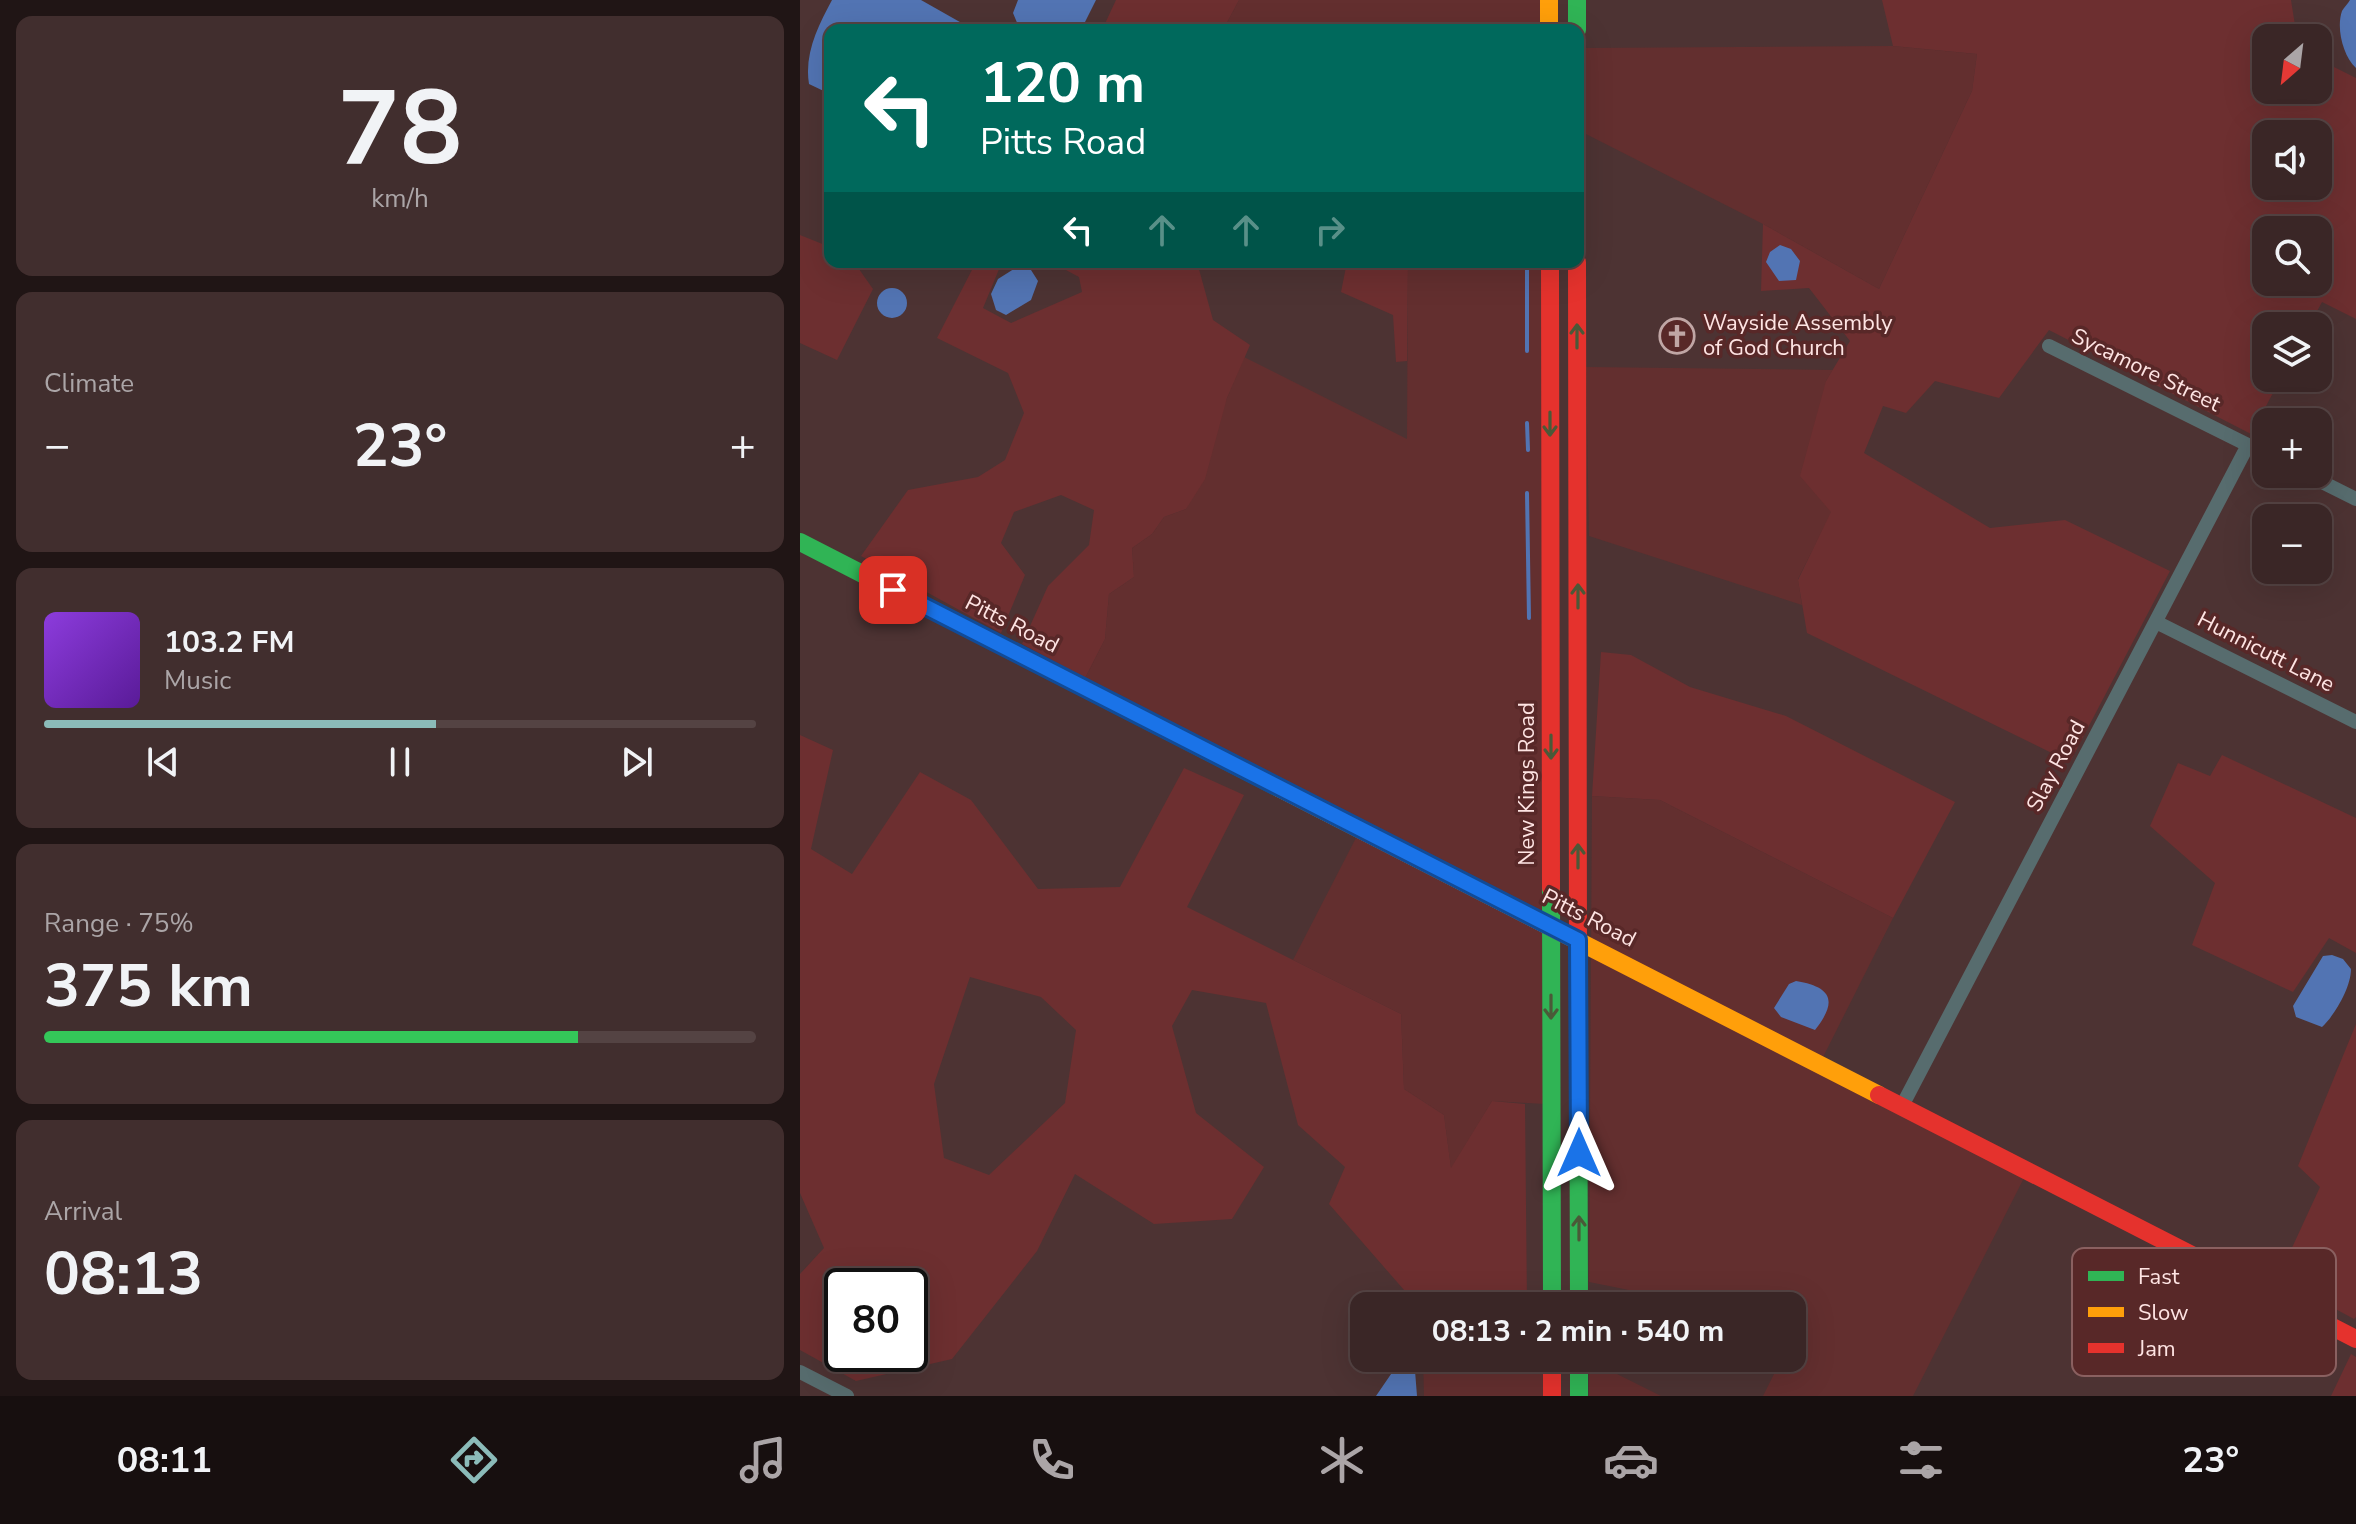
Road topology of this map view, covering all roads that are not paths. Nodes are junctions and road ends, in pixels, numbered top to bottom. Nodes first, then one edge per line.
1 (1549, 0) edge
2 (1577, 0) edge
3 (1549, 24) edge
4 (1577, 24) edge
5 (1550, 268) edge
6 (1577, 268) edge
7 (2049, 346) dead end
8 (2248, 445) junction
9 (2252, 447) edge
10 (1550, 461) junction
11 (1577, 461) junction
12 (2332, 487) edge
13 (2356, 499) edge
14 (800, 542) edge
15 (2156, 622) junction
16 (2356, 722) edge
17 (1551, 926) junction
18 (1578, 940) junction
19 (1902, 1106) junction
20 (2179, 1248) edge
21 (1552, 1292) edge
22 (1579, 1292) edge
23 (2336, 1329) edge
24 (2356, 1339) edge
25 (800, 1372) edge
26 (1552, 1372) edge
27 (1579, 1372) edge
28 (847, 1396) edge
29 (1552, 1396) edge
30 (1579, 1396) edge

1 - 3 main road
2 - 4 main road
5 -> 10 main road, New Kings Road
11 -> 6 main road
7 - 8 street, Sycamore Street
8 - 9 street, Sycamore Street
8 - 15 street, Slay Road
10 - 11 street
10 -> 17 main road, New Kings Road
18 -> 11 main road
12 - 13 street
14 - 17 main road, Pitts Road
15 - 16 street, Hunnicutt Lane
15 - 19 street, Slay Road
17 - 18 main road, Pitts Road
17 -> 21 main road, New Kings Road
18 - 19 main road, Pitts Road
22 -> 18 main road
19 - 20 main road, Pitts Road
23 - 24 main road, Pitts Road
25 - 28 street
26 - 29 main road
27 - 30 main road

